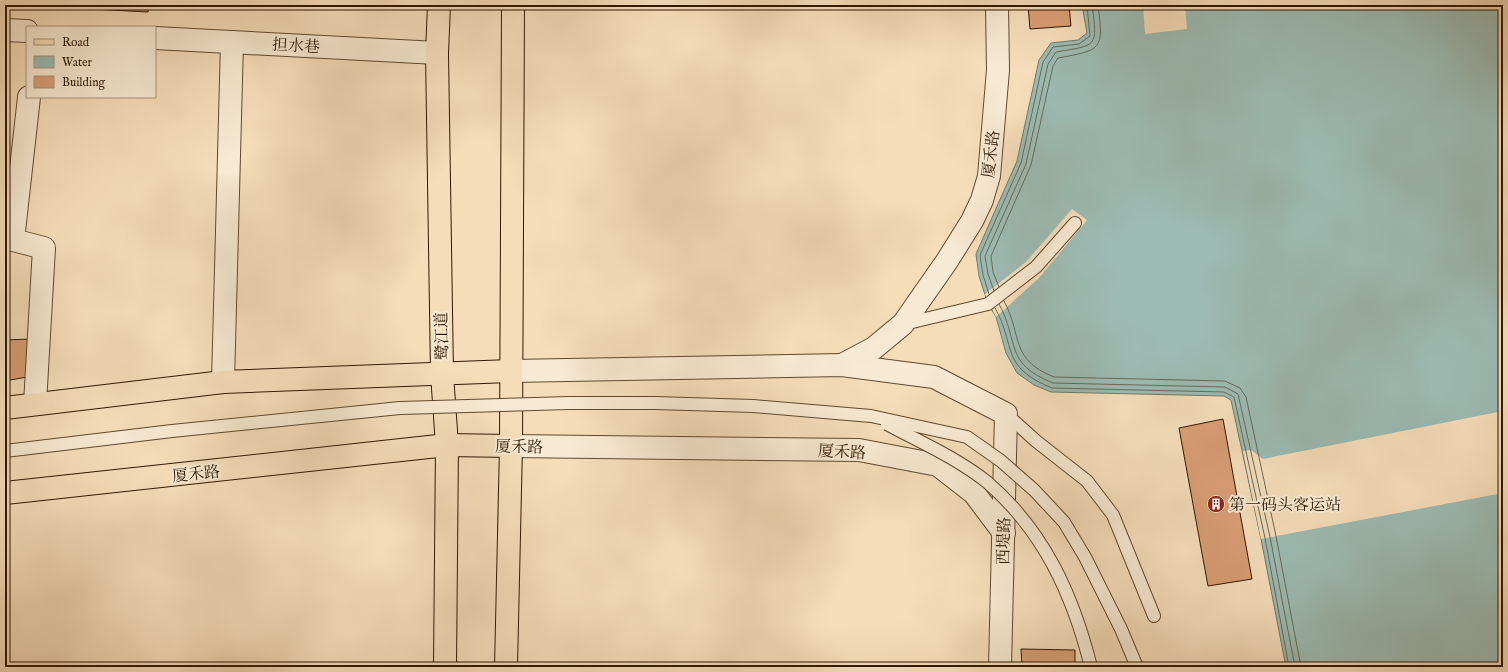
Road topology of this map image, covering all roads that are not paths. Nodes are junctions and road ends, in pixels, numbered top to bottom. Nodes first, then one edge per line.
1 (439, 5) edge
2 (513, 5) edge
3 (997, 5) edge
4 (5, 30) edge
5 (26, 31) edge
6 (156, 38) edge
7 (232, 42) junction
8 (437, 53) junction
9 (29, 98) edge
10 (11, 206) edge
11 (1075, 223) dead end
12 (903, 324) junction
13 (842, 365) junction
14 (511, 371) junction
15 (442, 374) junction
16 (223, 382) junction
17 (35, 404) junction
18 (5, 408) edge
19 (1006, 414) junction
20 (872, 416) junction
21 (447, 445) junction
22 (511, 446) junction
23 (5, 451) edge
24 (5, 493) edge
25 (1004, 533) junction
26 (1154, 616) dead end
27 (445, 667) edge
28 (506, 667) edge
29 (1000, 667) edge
30 (1091, 667) edge
31 (1137, 667) edge

1 - 8 main road, 鹭江道
2 - 14 main road
3 - 12 street, 厦禾路
4 - 5 street
6 - 7 street, 担水巷
7 - 8 street, 担水巷
7 - 16 street
8 - 15 main road, 鹭江道
9 - 10 street
10 - 17 street
11 - 12 lane
12 - 13 street, 厦禾路
13 - 14 street, 厦禾路
13 - 19 street, 厦禾路
14 - 15 main road, 厦禾路
14 - 22 main road
15 - 16 main road, 厦禾路
15 - 21 main road, 鹭江道
16 - 17 main road, 厦禾路
17 - 18 main road, 厦禾路
19 - 25 street, 西堤路
19 - 26 lane
20 - 23 lane, bridge
20 - 30 lane, bridge
20 - 31 lane, bridge
21 - 22 main road, 厦禾路
21 - 24 main road, 厦禾路
21 - 27 main road, 鹭江道
22 - 25 street, 厦禾路
22 - 28 main road
25 - 29 street, 西堤路

